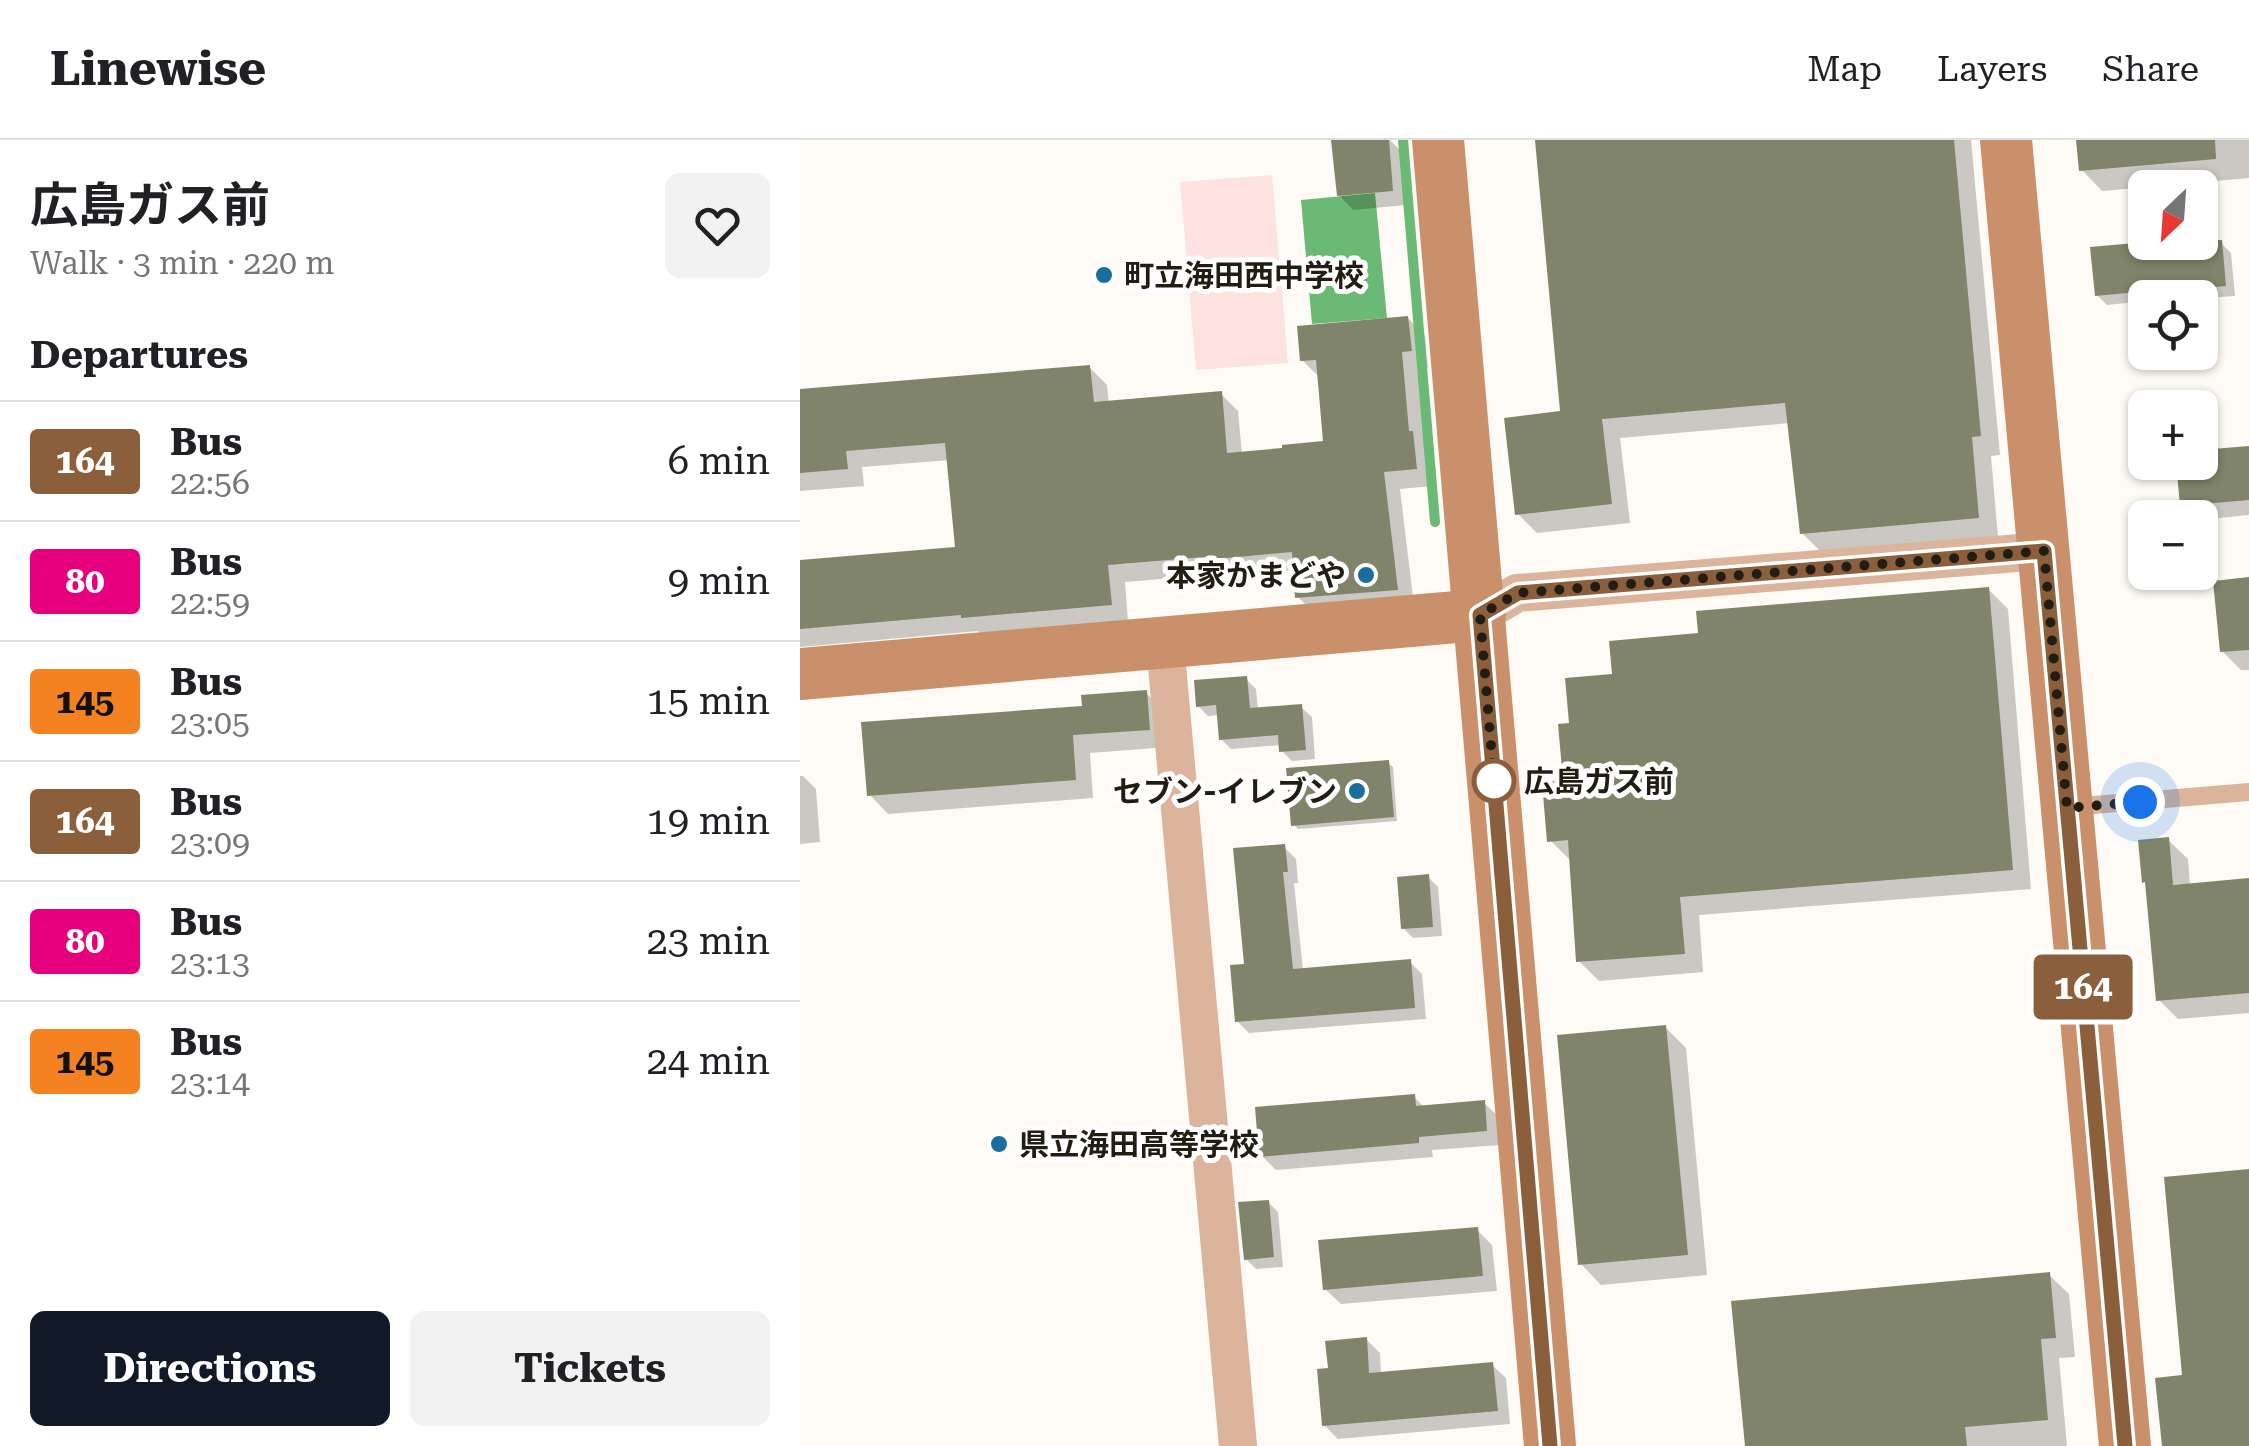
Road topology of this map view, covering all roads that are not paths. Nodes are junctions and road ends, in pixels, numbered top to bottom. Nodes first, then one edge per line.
1 (1438, 140) edge
2 (2006, 140) edge
3 (2044, 551) junction
4 (1480, 615) junction
5 (1165, 644) junction
6 (800, 674) edge
7 (2249, 792) edge
8 (2067, 808) junction
9 (1238, 1446) edge
10 (1550, 1446) edge
11 (2125, 1446) edge

1 - 4 street
2 - 3 street
3 - 4 street
3 - 8 street
4 - 5 street
4 - 10 street
5 - 6 street
5 - 9 street
7 - 8 lane
8 - 11 street

